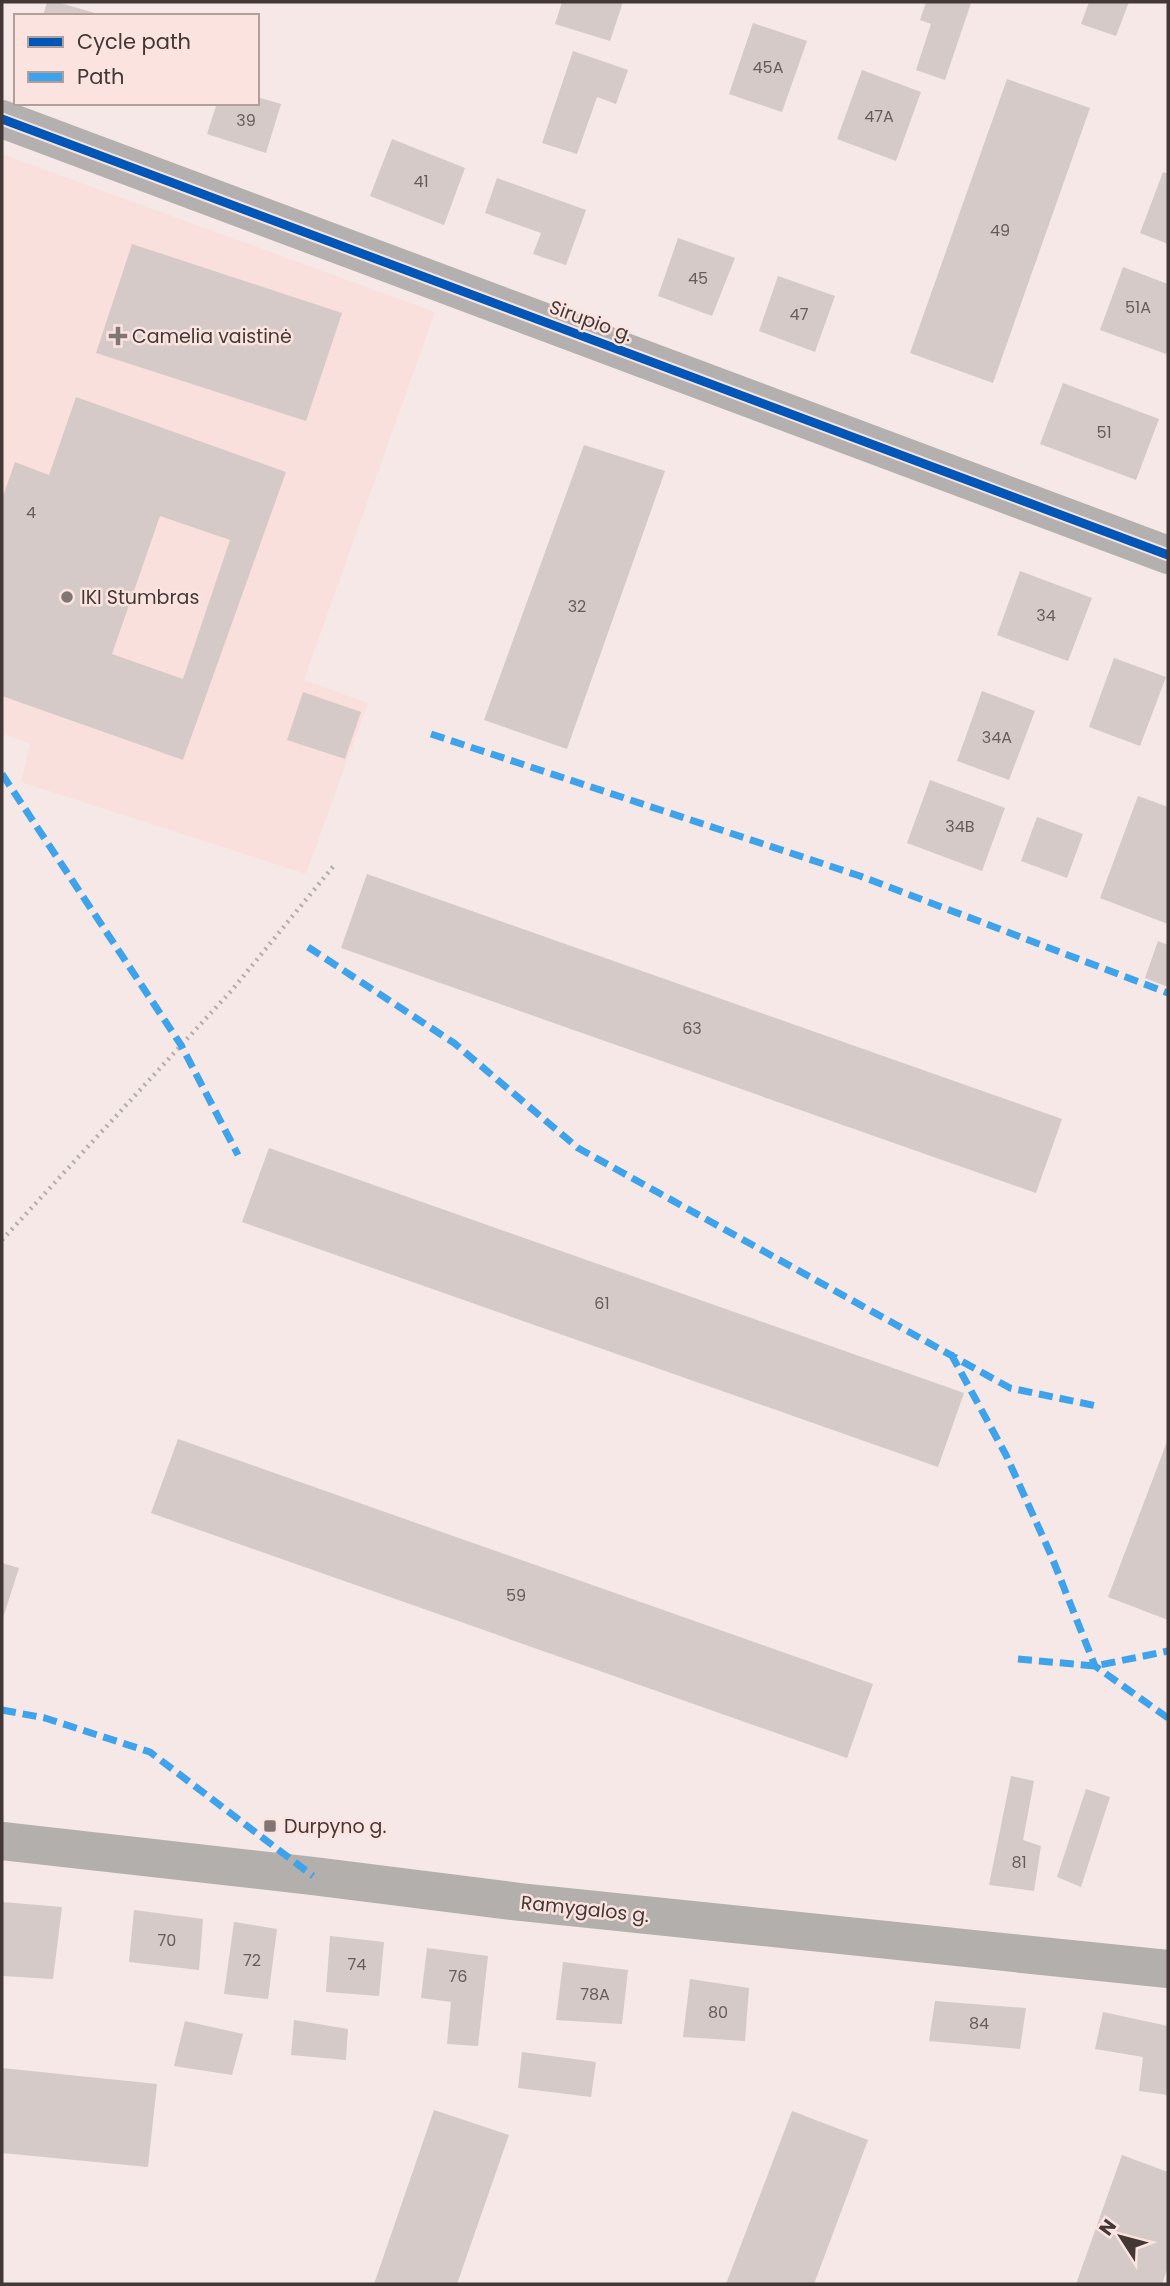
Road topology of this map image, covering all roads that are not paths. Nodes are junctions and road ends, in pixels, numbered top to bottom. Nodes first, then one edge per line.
1 (2, 119) edge
2 (1168, 555) edge
3 (2, 1841) edge
4 (1168, 1969) edge

1 - 2 street, Sirupio g.
3 - 4 main road, Ramygalos g.

